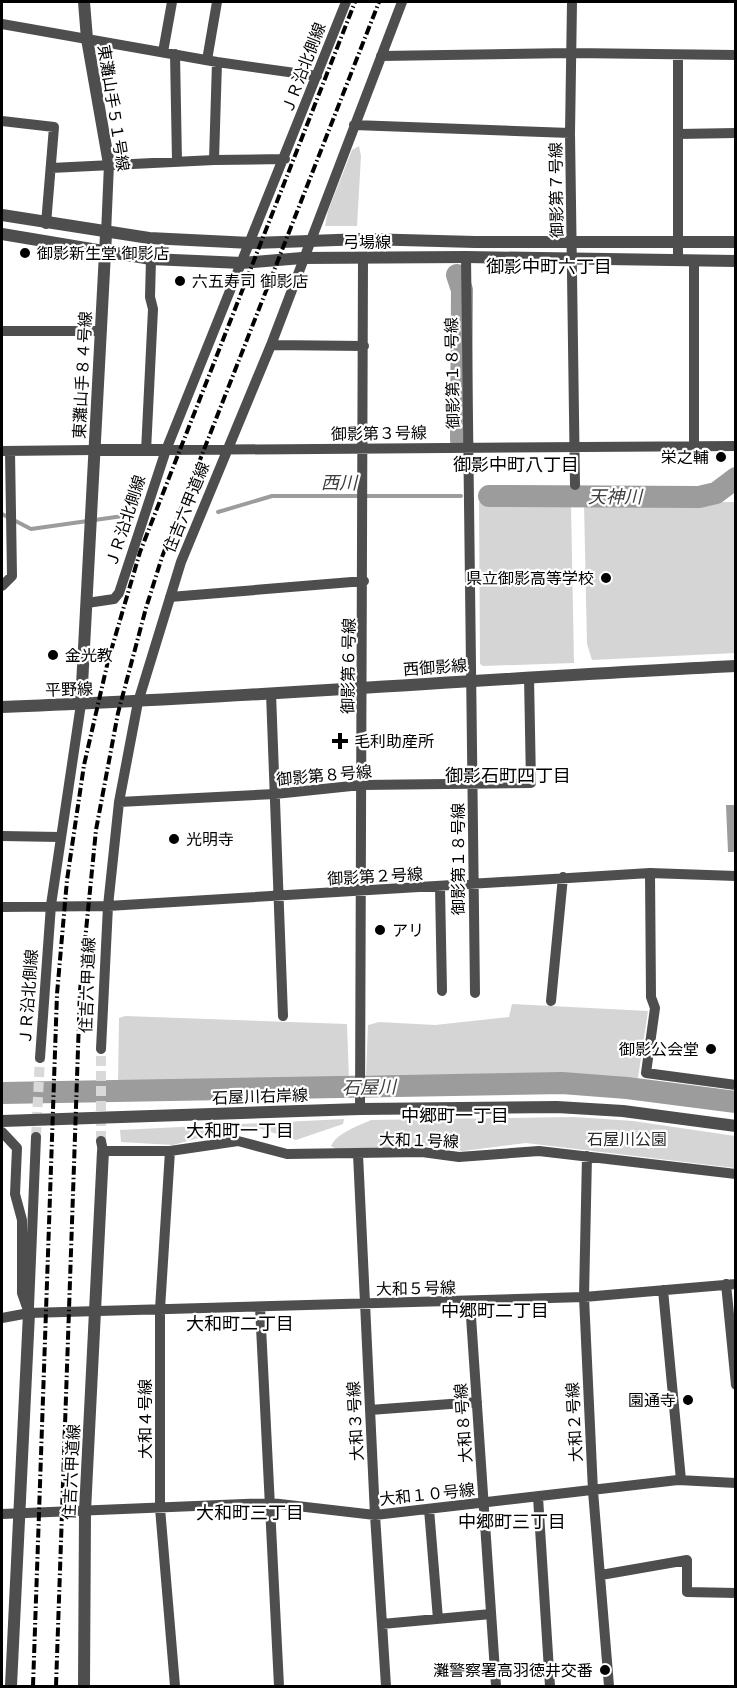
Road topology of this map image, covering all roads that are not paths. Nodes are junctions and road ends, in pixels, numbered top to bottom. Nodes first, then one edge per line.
1 (84, 2) edge
2 (172, 2) edge
3 (217, 2) edge
4 (346, 2) edge
5 (402, 2) edge
6 (572, 2) edge
7 (2, 24) edge
8 (87, 39) junction
9 (163, 52) junction
10 (571, 53) junction
11 (175, 54) junction
12 (735, 55) edge
13 (381, 56) junction
14 (678, 56) junction
15 (212, 61) junction
16 (317, 76) junction
17 (2, 121) edge
18 (354, 124) junction
19 (570, 133) junction
20 (735, 133) edge
21 (678, 134) junction
22 (285, 159) junction
23 (214, 160) junction
24 (177, 161) junction
25 (109, 164) junction
26 (51, 168) junction
27 (2, 215) edge
28 (46, 224) junction
29 (2, 234) edge
30 (106, 234) junction
31 (310, 240) junction
32 (572, 242) junction
33 (677, 242) junction
34 (735, 242) edge
35 (251, 243) junction
36 (105, 254) junction
37 (466, 257) junction
38 (302, 258) junction
39 (151, 259) junction
40 (363, 259) junction
41 (571, 259) junction
42 (678, 259) junction
43 (694, 260) junction
44 (735, 261) edge
45 (243, 263) junction
46 (2, 331) edge
47 (100, 331) junction
48 (271, 345) junction
49 (364, 346) junction
50 (694, 446) junction
51 (468, 447) junction
52 (735, 447) edge
53 (362, 448) junction
54 (575, 449) junction
55 (94, 450) junction
56 (166, 450) junction
57 (227, 450) junction
58 (6, 451) edge
59 (146, 451) junction
60 (575, 485) dead end
61 (364, 581) junction
62 (2, 586) edge
63 (170, 597) junction
64 (87, 603) junction
65 (735, 666) edge
66 (528, 677) junction
67 (472, 681) junction
68 (363, 690) junction
69 (271, 693) junction
70 (138, 702) junction
71 (81, 704) junction
72 (2, 707) edge
73 (472, 784) junction
74 (361, 785) junction
75 (275, 794) junction
76 (119, 802) junction
77 (2, 836) edge
78 (60, 837) junction
79 (650, 873) junction
80 (735, 876) edge
81 (563, 877) junction
82 (472, 885) junction
83 (440, 887) junction
84 (360, 891) junction
85 (279, 896) junction
86 (51, 905) junction
87 (108, 906) junction
88 (2, 907) edge
89 (442, 992) dead end
90 (474, 993) dead end
91 (551, 1001) dead end
92 (283, 1016) dead end
93 (101, 1049) tunnel mouth
94 (40, 1058) tunnel mouth
95 (735, 1085) edge
96 (360, 1109) junction
97 (2, 1122) edge
98 (735, 1126) edge
99 (2, 1132) edge
100 (36, 1137) tunnel mouth
101 (102, 1146) joint
102 (170, 1151) junction
103 (358, 1154) junction
104 (587, 1156) junction
105 (735, 1174) edge
106 (731, 1284) edge
107 (663, 1290) junction
108 (584, 1297) junction
109 (470, 1302) junction
110 (365, 1304) junction
111 (260, 1307) junction
112 (160, 1309) junction
113 (97, 1312) junction
114 (29, 1313) junction
115 (2, 1318) edge
116 (735, 1385) edge
117 (477, 1402) junction
118 (370, 1410) junction
119 (681, 1480) junction
120 (735, 1483) edge
121 (592, 1491) junction
122 (538, 1497) junction
123 (271, 1503) junction
124 (483, 1503) junction
125 (160, 1508) junction
126 (429, 1509) junction
127 (85, 1511) junction
128 (20, 1512) junction
129 (2, 1514) edge
130 (375, 1515) junction
131 (602, 1575) junction
132 (735, 1593) edge
133 (491, 1614) junction
134 (438, 1619) junction
135 (382, 1624) junction
136 (11, 1686) edge
137 (84, 1686) edge
138 (175, 1686) edge
139 (279, 1686) edge
140 (386, 1686) edge
141 (496, 1686) edge
142 (550, 1686) edge
143 (609, 1686) edge

1 - 8 street
2 - 9 street
3 - 15 street
4 - 16 street, ＪＲ沿北側線
5 - 13 street, 住吉六甲道線
6 - 10 street, 御影第７号線
7 - 8 street, 東灘山手５１号線
8 - 9 street
8 - 25 street, 東灘山手５１号線
9 - 11 street
10 - 13 street
10 - 14 street
10 - 19 street, 御影第７号線
11 - 15 street
11 - 24 street
12 - 14 street
13 - 18 street, 住吉六甲道線
14 - 21 street
15 - 16 street
15 - 23 street
16 - 22 street, ＪＲ沿北側線
17 - 26 street
18 - 19 street
18 - 31 street, 住吉六甲道線
19 - 32 street, 御影第７号線
20 - 21 street
21 - 33 street
22 - 23 street
22 - 35 street, ＪＲ沿北側線
23 - 24 street
24 - 25 street
25 - 26 street
25 - 30 street, 東灘山手５１号線
26 - 28 street
27 - 28 street, 弓場線
28 - 30 street, 弓場線
29 - 36 street, 弓場線
30 - 35 street, 弓場線
30 - 36 street, 東灘山手８４号線
31 - 32 street, 弓場線
31 - 35 street, 弓場線
31 - 38 street, 住吉六甲道線
32 - 33 street, 弓場線
32 - 41 street, 御影第７号線
33 - 34 street, 弓場線
33 - 42 street
35 - 45 street, ＪＲ沿北側線
36 - 39 street, 弓場線
36 - 47 street, 東灘山手８４号線
37 - 40 street, 弓場線
37 - 41 street, 弓場線
37 - 51 street, 御影第１８号線
38 - 40 street, 弓場線
38 - 45 street, 弓場線
38 - 48 street, 住吉六甲道線
39 - 45 street, 弓場線
39 - 59 street
40 - 49 street, 御影第６号線
41 - 42 street, 弓場線
41 - 54 street, 御影第７号線
42 - 43 street, 弓場線
43 - 44 street, 弓場線
43 - 50 street
45 - 56 street, ＪＲ沿北側線
46 - 47 street
47 - 55 street, 東灘山手８４号線
48 - 49 street
48 - 57 street, 住吉六甲道線
49 - 53 street, 御影第６号線
50 - 52 street, 御影第３号線
50 - 54 street, 御影第３号線
51 - 53 street, 御影第３号線
51 - 54 street, 御影第３号線
51 - 67 street, 御影第１８号線
53 - 57 street, 御影第３号線
53 - 61 street, 御影第６号線
54 - 60 street, 御影第７号線
55 - 58 street
55 - 59 street
55 - 64 street, 東灘山手８４号線
56 - 57 street, 御影第３号線
56 - 59 street
56 - 64 street, ＪＲ沿北側線
57 - 63 street, 住吉六甲道線
58 - 62 street
61 - 63 street
61 - 68 street, 御影第６号線
63 - 70 street, 住吉六甲道線
64 - 71 street, ＪＲ沿北側線
65 - 66 street, 西御影線
66 - 67 street, 西御影線
66 - 73 street, 御影第８号線
67 - 68 street, 西御影線
67 - 73 street, 御影第１８号線
68 - 69 street, 西御影線
68 - 74 street, 御影第６号線
69 - 70 street, 西御影線
69 - 75 street
70 - 71 street, 平野線
70 - 76 street, 住吉六甲道線
71 - 72 street, 平野線
71 - 78 street, ＪＲ沿北側線
73 - 74 street, 御影第８号線
73 - 82 street, 御影第１８号線
74 - 75 street, 御影第８号線
74 - 84 street, 御影第６号線
75 - 76 street, 御影第８号線
75 - 85 street
76 - 87 street, 住吉六甲道線
77 - 78 street
78 - 86 street, ＪＲ沿北側線
79 - 80 street, 御影第２号線
79 - 81 street, 御影第２号線
79 - 95 street
81 - 82 street, 御影第２号線
81 - 91 street
82 - 83 street, 御影第２号線
82 - 90 street, 御影第１８号線
83 - 84 street, 御影第２号線
83 - 89 street
84 - 85 street, 御影第２号線
84 - 96 street, 御影第６号線
85 - 87 street, 御影第２号線
85 - 92 street
86 - 87 street, 御影第２号線
86 - 88 street, 御影第２号線
86 - 94 street, ＪＲ沿北側線
87 - 93 street, 住吉六甲道線
96 - 97 street, 石屋川右岸線
96 - 98 street, 石屋川右岸線
99 - 114 street
100 - 114 street
101 - 102 street, 大和１号線
101 - 113 street, 住吉六甲道線
102 - 103 street, 大和１号線
102 - 112 street, 大和４号線
103 - 104 street, 大和１号線
103 - 110 street, 大和３号線
104 - 105 street, 大和１号線
104 - 108 street, 大和２号線
106 - 107 street, 大和５号線
106 - 116 street
107 - 108 street, 大和５号線
107 - 119 street
108 - 109 street, 大和５号線
108 - 121 street, 大和２号線
109 - 110 street, 大和５号線
109 - 117 street, 大和８号線
110 - 111 street, 大和５号線
110 - 118 street, 大和３号線
111 - 112 street, 大和５号線
111 - 123 street
112 - 113 street, 大和５号線
112 - 125 street, 大和４号線
113 - 114 street, 大和５号線
113 - 127 street, 住吉六甲道線
114 - 115 street, 大和５号線
114 - 128 street
117 - 118 street
117 - 124 street, 大和８号線
118 - 130 street, 大和３号線
119 - 120 street, 大和１０号線
119 - 121 street, 大和１０号線
121 - 122 street, 大和１０号線
121 - 131 street, 大和２号線
122 - 124 street, 大和１０号線
122 - 142 street
123 - 125 street, 大和１０号線
123 - 130 street, 大和１０号線
123 - 139 street
124 - 126 street, 大和１０号線
124 - 133 street, 大和８号線
125 - 127 street, 大和１０号線
125 - 138 street, 大和４号線
126 - 130 street, 大和１０号線
126 - 134 street
127 - 128 street, 大和１０号線
127 - 137 street, 住吉六甲道線
128 - 129 street, 大和１０号線
128 - 136 street
130 - 135 street, 大和３号線
131 - 132 street
131 - 143 street, 大和２号線
133 - 134 street
133 - 141 street, 大和８号線
134 - 135 street
135 - 140 street, 大和３号線

